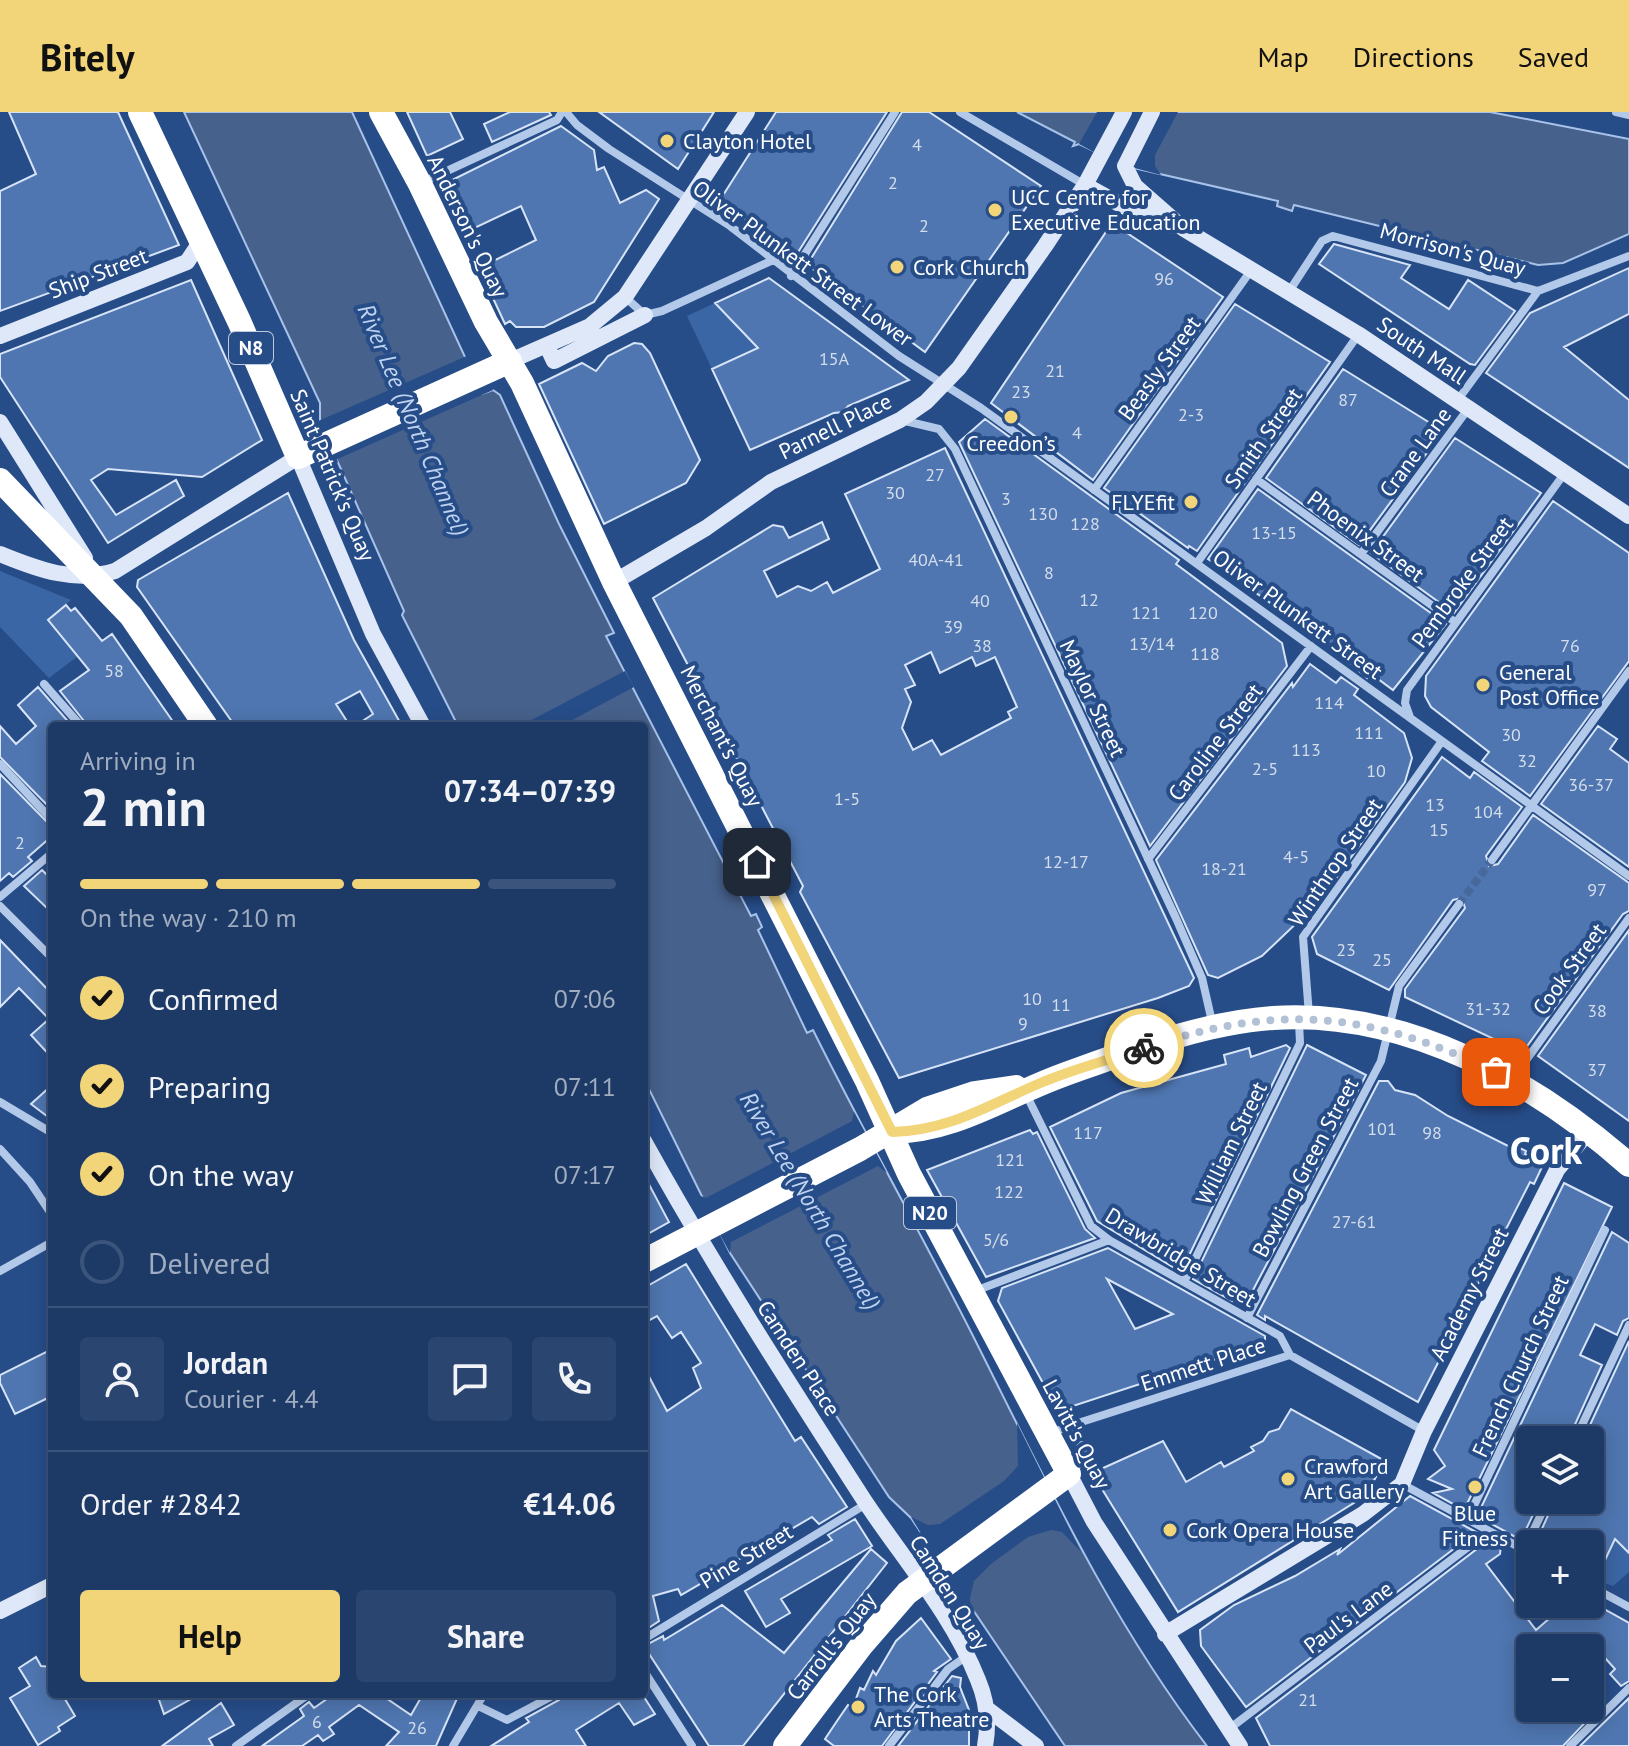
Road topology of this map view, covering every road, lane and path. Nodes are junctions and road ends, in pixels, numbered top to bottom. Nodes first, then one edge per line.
1 (140, 112) edge
2 (156, 112) edge
3 (381, 112) edge
4 (564, 112) edge
5 (747, 112) edge
6 (895, 112) edge
7 (960, 112) edge
8 (1124, 112) edge
9 (1152, 112) edge
10 (1616, 112) edge
11 (1629, 115) edge
12 (153, 139) junction
13 (420, 184) junction
14 (1085, 185) junction
15 (688, 198) junction
16 (1184, 229) junction
17 (201, 241) junction
18 (1629, 256) edge
19 (773, 260) junction
20 (1253, 268) junction
21 (791, 276) junction
22 (1290, 290) junction
23 (1538, 291) junction
24 (625, 297) junction
25 (645, 315) junction
26 (1358, 334) junction
27 (0, 336) edge
28 (550, 354) junction
29 (510, 361) junction
30 (945, 384) junction
31 (1462, 405) junction
32 (900, 420) junction
33 (1, 423) edge
34 (298, 457) junction
35 (1564, 474) junction
36 (1256, 479) junction
37 (0, 480) edge
38 (1094, 490) junction
39 (1629, 516) edge
40 (0, 554) edge
41 (1361, 554) junction
42 (1197, 563) junction
43 (95, 577) junction
44 (614, 582) junction
45 (1455, 622) junction
46 (1311, 646) junction
47 (1629, 671) edge
48 (44, 684) dead end
49 (1410, 718) junction
50 (77, 722) edge
51 (201, 722) edge
52 (421, 722) edge
53 (1442, 741) junction
54 (0, 764) edge
55 (1532, 806) junction
56 (48, 816) edge
57 (48, 856) edge
58 (1148, 859) junction
59 (1492, 860) tunnel mouth
60 (1629, 876) edge
61 (0, 897) edge
62 (1459, 904) tunnel mouth
63 (0, 906) edge
64 (1629, 918) edge
65 (48, 954) edge
66 (1304, 1017) junction
67 (1213, 1027) junction
68 (1390, 1031) junction
69 (1512, 1081) junction
70 (1030, 1088) junction
71 (0, 1102) edge
72 (48, 1131) edge
73 (1589, 1131) junction
74 (874, 1142) junction
75 (648, 1147) edge
76 (0, 1149) edge
77 (1629, 1165) edge
78 (48, 1209) edge
79 (706, 1230) junction
80 (1605, 1230) dead end
81 (1109, 1240) junction
82 (48, 1244) edge
83 (648, 1259) edge
84 (0, 1271) edge
85 (1184, 1282) junction
86 (972, 1292) junction
87 (1247, 1318) junction
88 (1629, 1325) edge
89 (1290, 1355) junction
90 (1072, 1425) junction
91 (1582, 1426) edge
92 (1424, 1431) junction
93 (1049, 1435) junction
94 (1069, 1474) junction
95 (1402, 1484) junction
96 (867, 1504) junction
97 (1468, 1518) junction
98 (1489, 1531) junction
99 (1516, 1545) edge
100 (921, 1582) junction
101 (48, 1587) edge
102 (1604, 1593) edge
103 (1628, 1604) edge
104 (0, 1611) edge
105 (1165, 1634) junction
106 (648, 1637) edge
107 (967, 1656) junction
108 (648, 1677) edge
109 (1629, 1688) edge
110 (303, 1698) edge
111 (482, 1698) edge
112 (548, 1698) edge
113 (478, 1706) junction
114 (986, 1708) junction
115 (1229, 1729) junction
116 (236, 1746) edge
117 (453, 1746) edge
118 (692, 1746) edge
119 (785, 1746) edge
120 (889, 1746) edge
121 (985, 1746) edge
122 (1036, 1746) edge
123 (1240, 1746) edge
124 (1570, 1746) edge

1 - 12 highway, N8
2 - 12 highway
3 - 13 highway, Anderson's Quay
4 - 13 street
4 - 15 street, Oliver Plunkett Street Lower
5 - 15 main road
6 - 21 street
7 - 14 street
8 - 14 main road, Parnell Place
9 - 16 main road, South Mall
10 - 11 street
12 - 17 highway, N8
13 - 29 highway, Anderson's Quay
14 - 16 main road, South Mall
14 - 30 main road, Parnell Place
15 - 19 street, Oliver Plunkett Street Lower
15 - 24 main road
16 - 20 main road, South Mall
17 - 27 main road, Ship Street
17 - 34 highway, Saint Patrick's Quay / N8
18 - 23 street, Morrison's Quay
19 - 21 street, Oliver Plunkett Street Lower
19 - 25 street
20 - 22 main road, South Mall
20 - 38 street, Beasly Street
21 - 30 street, Oliver Plunkett Street Lower
22 - 23 street, Morrison's Quay
22 - 26 main road, South Mall
23 - 31 street, Crane Lane
24 - 25 street
24 - 28 main road
25 - 28 main road
26 - 31 main road, South Mall
26 - 36 street, Smith Street
28 - 29 main road
29 - 34 highway
29 - 44 highway, Merchant's Quay
30 - 32 main road, Parnell Place
30 - 38 street, Oliver Plunkett Street
31 - 35 main road, South Mall
31 - 41 street, Crane Lane
32 - 44 main road, Parnell Place
32 - 58 street, Maylor Street
33 - 43 main road
34 - 43 main road
34 - 52 main road, Saint Patrick's Quay
35 - 39 main road, South Mall
35 - 45 street, Pembroke Street
36 - 41 street, Phoenix Street
36 - 42 street, Smith Street
37 - 43 highway
38 - 42 street, Oliver Plunkett Street
40 - 43 main road
41 - 45 street, Phoenix Street
42 - 46 street, Oliver Plunkett Street
43 - 51 highway
44 - 74 highway, Merchant's Quay
45 - 49 street, Pembroke Street
46 - 49 street, Oliver Plunkett Street
46 - 58 street, Caroline Street
47 - 55 street
48 - 50 street
49 - 53 street, Oliver Plunkett Street
53 - 55 street, Oliver Plunkett Street
53 - 66 street, Winthrop Street
54 - 56 street
55 - 59 street
55 - 60 street, Oliver Plunkett Street
57 - 61 street
58 - 67 street, Maylor Street
62 - 68 street, Bowling Green Street
63 - 65 street
64 - 69 street, Cook Street
66 - 67 highway
66 - 68 highway
66 - 85 street, William Street
67 - 70 highway
68 - 69 highway
68 - 87 street, Bowling Green Street
69 - 73 highway
70 - 74 highway
70 - 81 street, Drawbridge Street
71 - 72 street
73 - 77 highway
73 - 92 main road, Academy Street
74 - 79 highway
74 - 86 highway, Lavitt's Quay / N20
75 - 79 main road
76 - 78 street
79 - 83 highway
79 - 96 main road, Camden Place
80 - 97 street, French Church Street
81 - 85 street, Drawbridge Street
81 - 86 street
82 - 84 street
85 - 87 street, Drawbridge Street
86 - 93 highway, Lavitt's Quay / N20
87 - 89 street, Drawbridge Street
88 - 91 street
89 - 90 street, Emmett Place
89 - 92 street, Emmett Place
90 - 93 street, Emmett Place
90 - 94 street
92 - 95 main road, Academy Street
93 - 94 highway, Lavitt's Quay / N20
94 - 100 highway, Carroll's Quay
94 - 105 main road, Lavitt's Quay
95 - 97 street
95 - 105 main road
96 - 100 main road, Camden Quay
96 - 106 street, Pine Street
97 - 98 street
98 - 99 street
98 - 115 street, Paul's Lane
100 - 107 main road, Camden Quay
100 - 119 highway, Carroll's Quay
101 - 104 main road
102 - 103 street
105 - 115 main road, Lavitt's Quay
107 - 114 main road, Camden Quay
107 - 120 street
108 - 118 street
109 - 124 street
110 - 116 street
111 - 113 street
112 - 113 street
113 - 117 street
114 - 121 main road
114 - 122 main road
115 - 123 main road, Lavitt's Quay

